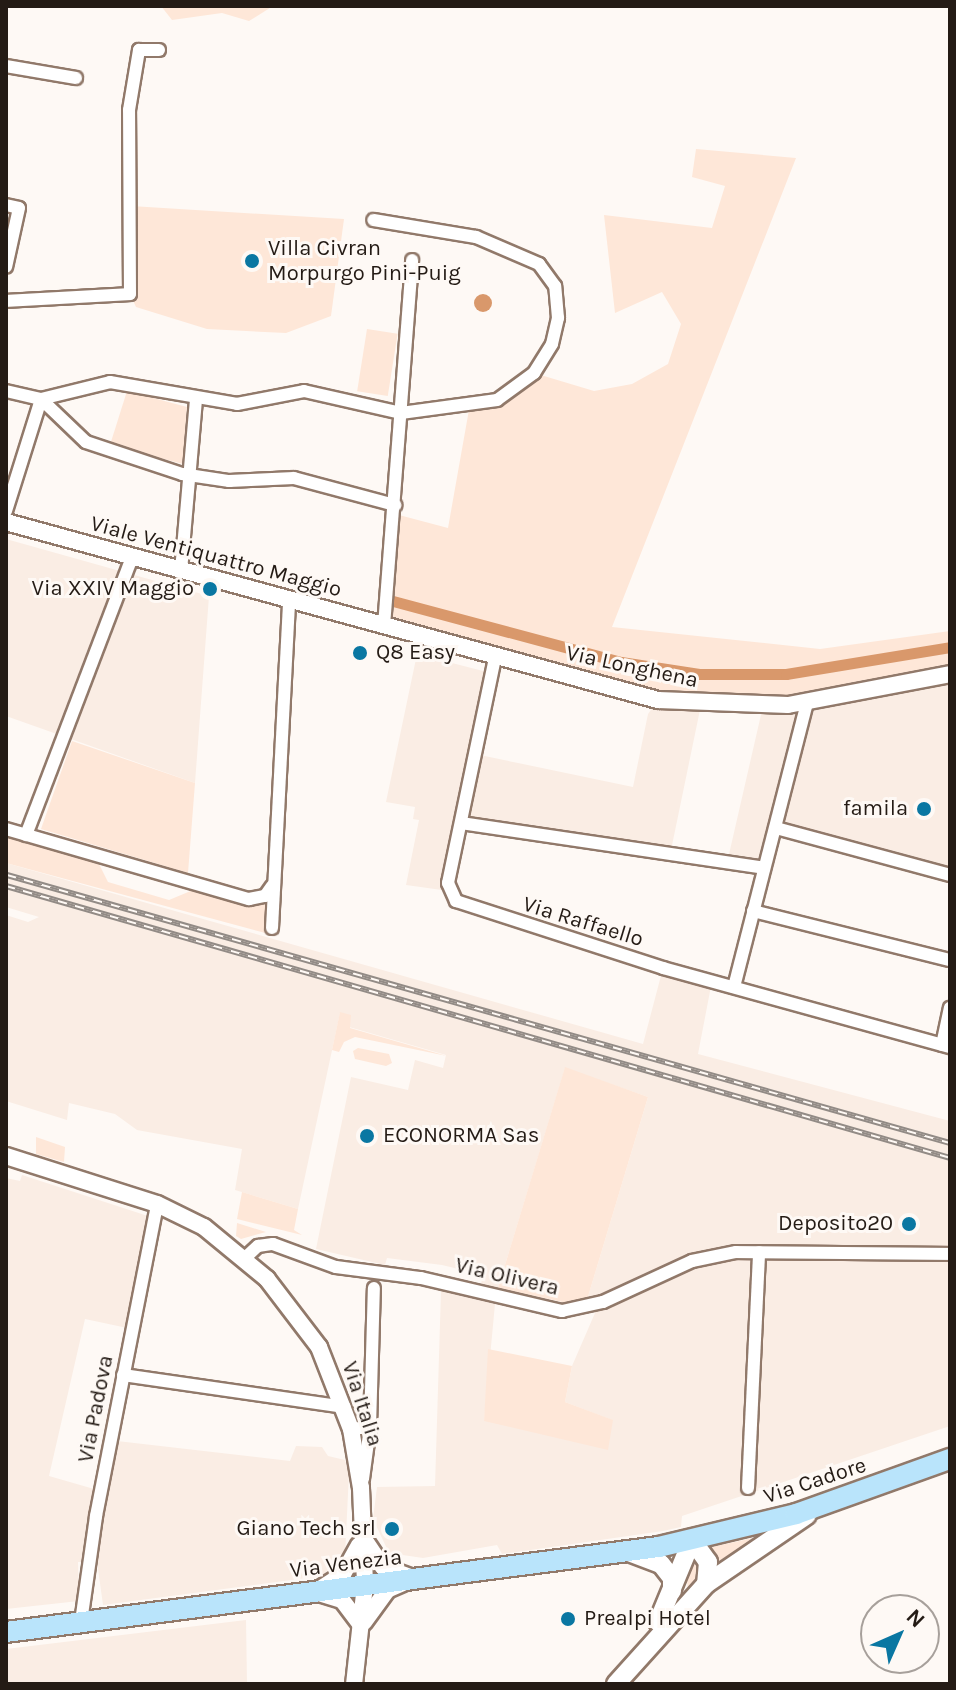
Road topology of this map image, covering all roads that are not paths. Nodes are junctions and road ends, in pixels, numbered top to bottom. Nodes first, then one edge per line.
1 (159, 50) dead end
2 (6, 66) edge
3 (76, 78) dead end
4 (6, 205) edge
5 (373, 220) dead end
6 (412, 260) dead end
7 (6, 267) edge
8 (6, 301) edge
9 (6, 391) edge
10 (41, 399) junction
11 (196, 399) junction
12 (401, 413) junction
13 (192, 477) junction
14 (395, 505) junction
15 (6, 511) edge
16 (6, 522) edge
17 (132, 557) junction
18 (181, 571) junction
19 (289, 600) junction
20 (384, 626) junction
21 (449, 644) joint
22 (495, 658) junction
23 (950, 674) edge
24 (807, 703) junction
25 (461, 823) junction
26 (776, 828) junction
27 (6, 829) edge
28 (26, 835) junction
29 (764, 868) junction
30 (950, 875) edge
31 (273, 883) junction
32 (753, 911) junction
33 (272, 928) dead end
34 (950, 960) edge
35 (734, 987) junction
36 (950, 1008) edge
37 (946, 1046) edge
38 (6, 1156) edge
39 (157, 1204) junction
40 (759, 1252) junction
41 (950, 1254) edge
42 (245, 1258) junction
43 (374, 1288) dead end
44 (123, 1375) junction
45 (345, 1407) junction
46 (370, 1427) junction
47 (351, 1429) junction
48 (950, 1459) edge
49 (748, 1488) dead end
50 (361, 1489) junction
51 (825, 1505) junction
52 (362, 1532) junction
53 (692, 1540) junction
54 (626, 1552) junction
55 (420, 1579) junction
56 (706, 1584) junction
57 (365, 1585) junction
58 (314, 1593) junction
59 (672, 1597) junction
60 (81, 1622) junction
61 (361, 1627) junction
62 (6, 1632) edge
63 (633, 1662) junction
64 (354, 1684) edge
65 (616, 1684) edge

1 - 8 street
2 - 3 street
4 - 7 street
5 - 12 street
6 - 12 street
9 - 10 street
10 - 11 street
10 - 13 street
10 - 15 street
11 - 12 street
11 - 13 street
12 - 14 street
13 - 14 street
13 - 18 street
14 - 20 street
16 - 17 street, Viale Ventiquattro Maggio
17 - 18 street, Viale Ventiquattro Maggio
17 - 28 street
18 - 19 street, Viale Ventiquattro Maggio
19 - 20 street, Viale Ventiquattro Maggio
19 - 31 street
20 - 21 street, Viale Ventiquattro Maggio
21 - 22 street, Via Longhena
22 - 24 street, Via Longhena
22 - 25 street, Via Raffaello
23 - 24 street, Via Longhena
24 - 26 street
25 - 29 street
25 - 35 street, Via Raffaello
26 - 29 street
26 - 30 street
27 - 28 street
28 - 31 street
29 - 32 street
31 - 33 street
32 - 34 street
32 - 35 street
35 - 37 street, Via Raffaello
36 - 37 street, Via Raffaello
38 - 39 street, Via Italia
39 - 42 street, Via Italia
39 - 44 street, Via Padova
40 - 41 street, Via Olivera
40 - 42 street, Via Olivera
40 - 49 street
42 - 45 street, Via Italia
43 - 46 street
44 - 45 street
44 - 60 street, Via Padova
45 - 47 street, Via Italia
46 - 47 street
46 - 50 street
47 - 50 street, Via Italia
48 - 51 main road, Via Cadore
50 - 52 street, Via Italia
51 - 53 main road, Via Cadore
51 - 56 main road
52 - 55 street, Via Italia
52 - 57 street, Via Italia
52 - 58 street, Via Italia
53 - 54 main road, Via Venezia
53 - 56 main road
53 - 59 main road
54 - 55 main road, Via Venezia
54 - 59 main road
55 - 57 main road, Via Venezia
55 - 61 street, Via Italia
56 - 63 main road
57 - 58 main road, Via Venezia
57 - 61 street, Via Italia
58 - 60 main road, Via Venezia
58 - 61 street
59 - 63 main road
60 - 62 main road, Via Venezia
61 - 64 street, Via Italia
63 - 65 main road

